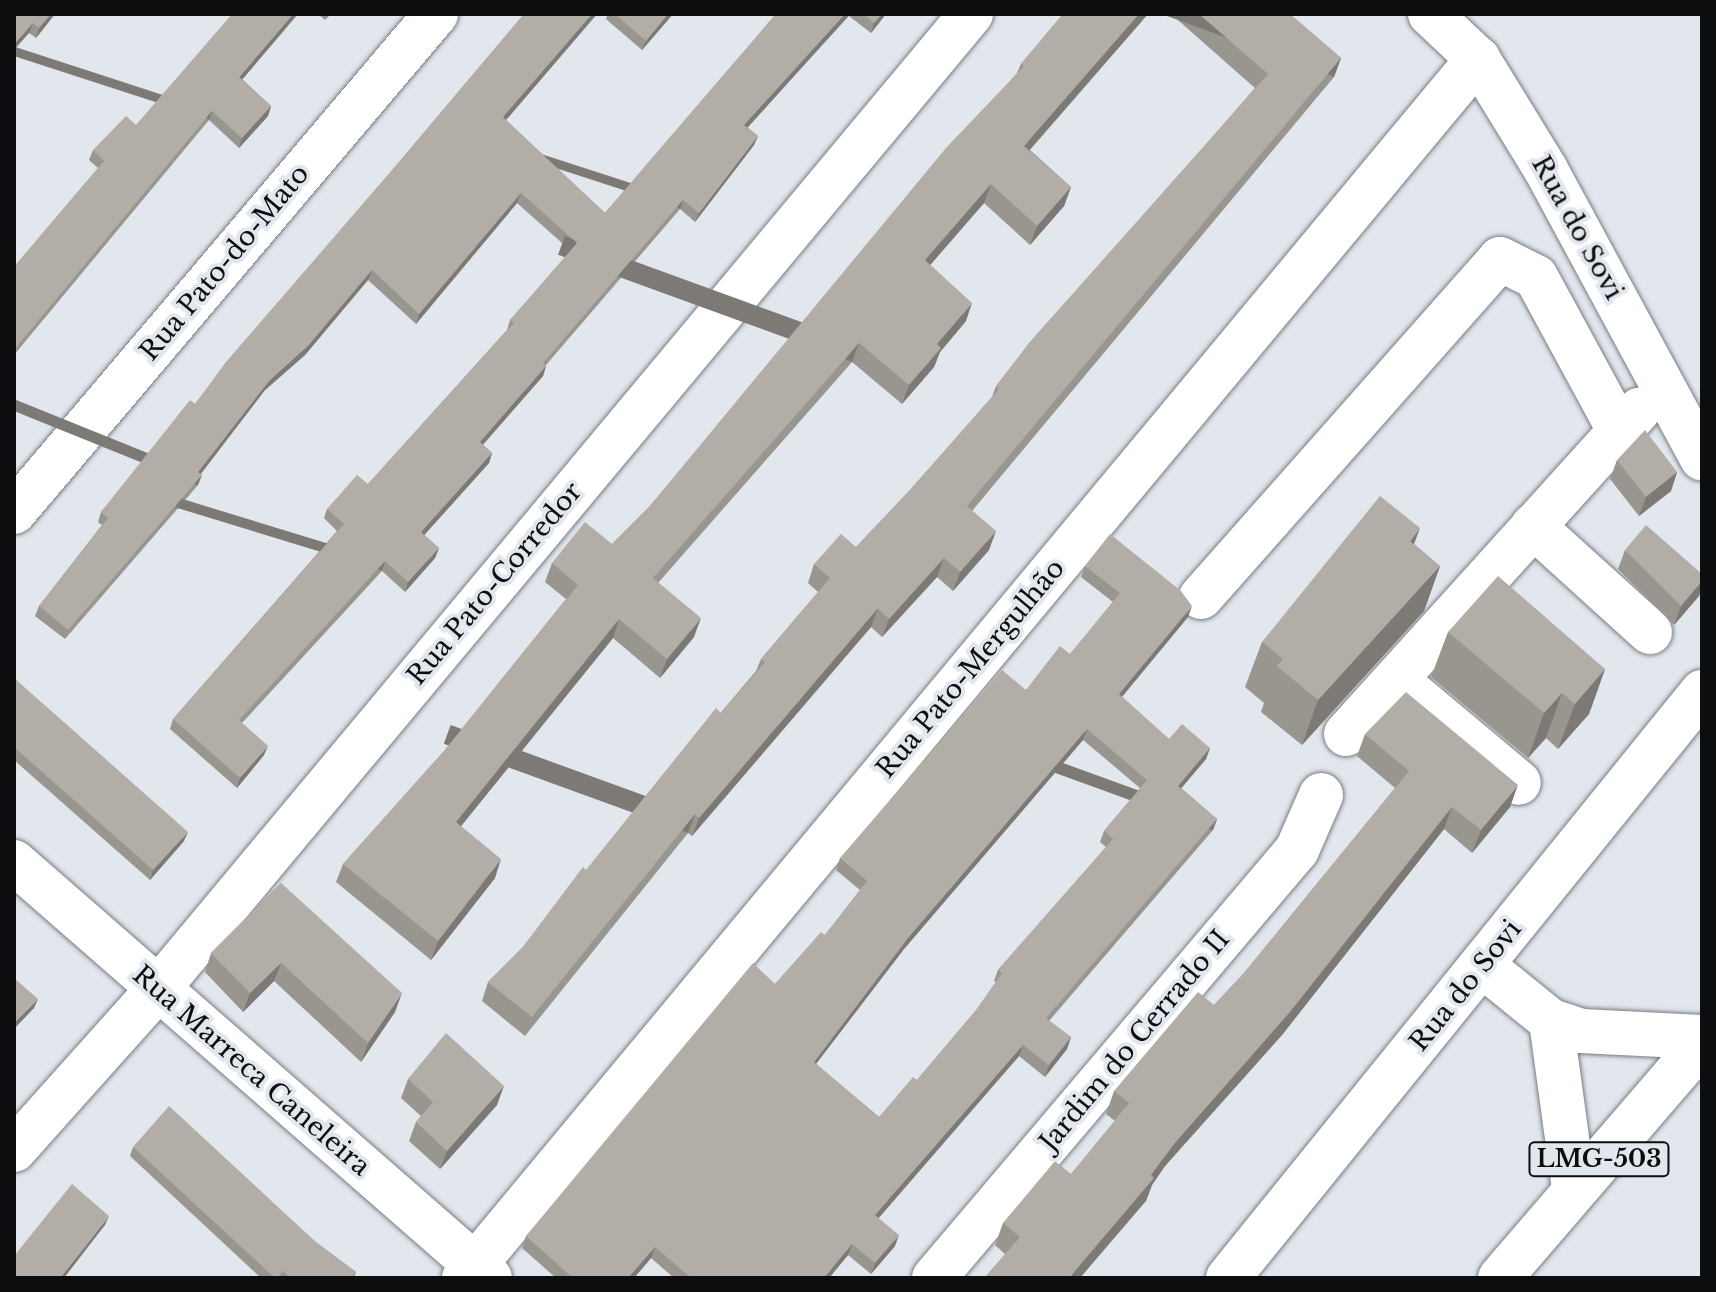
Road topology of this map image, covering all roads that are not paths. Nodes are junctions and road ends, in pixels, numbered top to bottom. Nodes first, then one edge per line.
1 (436, 14) edge
2 (971, 14) edge
3 (1430, 14) edge
4 (1478, 59) junction
5 (1663, 386) junction
6 (1619, 430) junction
7 (1702, 458) edge
8 (14, 512) edge
9 (1533, 526) junction
10 (1201, 597) dead end
11 (1650, 632) dead end
12 (1396, 680) junction
13 (1702, 692) edge
14 (1346, 734) dead end
15 (1519, 783) edge
16 (1321, 795) dead end
17 (14, 862) edge
18 (1483, 966) junction
19 (157, 990) junction
20 (1551, 1021) junction
21 (1702, 1040) edge
22 (14, 1150) edge
23 (1574, 1188) junction
24 (476, 1274) edge
25 (934, 1278) edge
26 (1228, 1278) edge
27 (1500, 1278) edge

1 - 8 street, Rua Pato-do-Mato
2 - 19 street, Rua Pato-Corredor
3 - 4 street, Rua do Sovi
4 - 5 street, Rua do Sovi
4 - 24 street, Rua Pato-Mergulhão
5 - 6 street
5 - 7 street, Rua do Sovi
6 - 9 street
6 - 10 street
9 - 11 street
9 - 12 street
12 - 14 street
12 - 15 street
13 - 18 street, Rua do Sovi
16 - 25 street, Jardim do Cerrado II
17 - 19 street, Rua Marreca Caneleira
18 - 20 street
18 - 26 street, Rua do Sovi
19 - 22 street, Rua Pato-Corredor
19 - 24 street, Rua Marreca Caneleira
20 - 21 street
20 - 23 street
21 - 23 street, LMG-503
23 - 27 street, LMG-503

